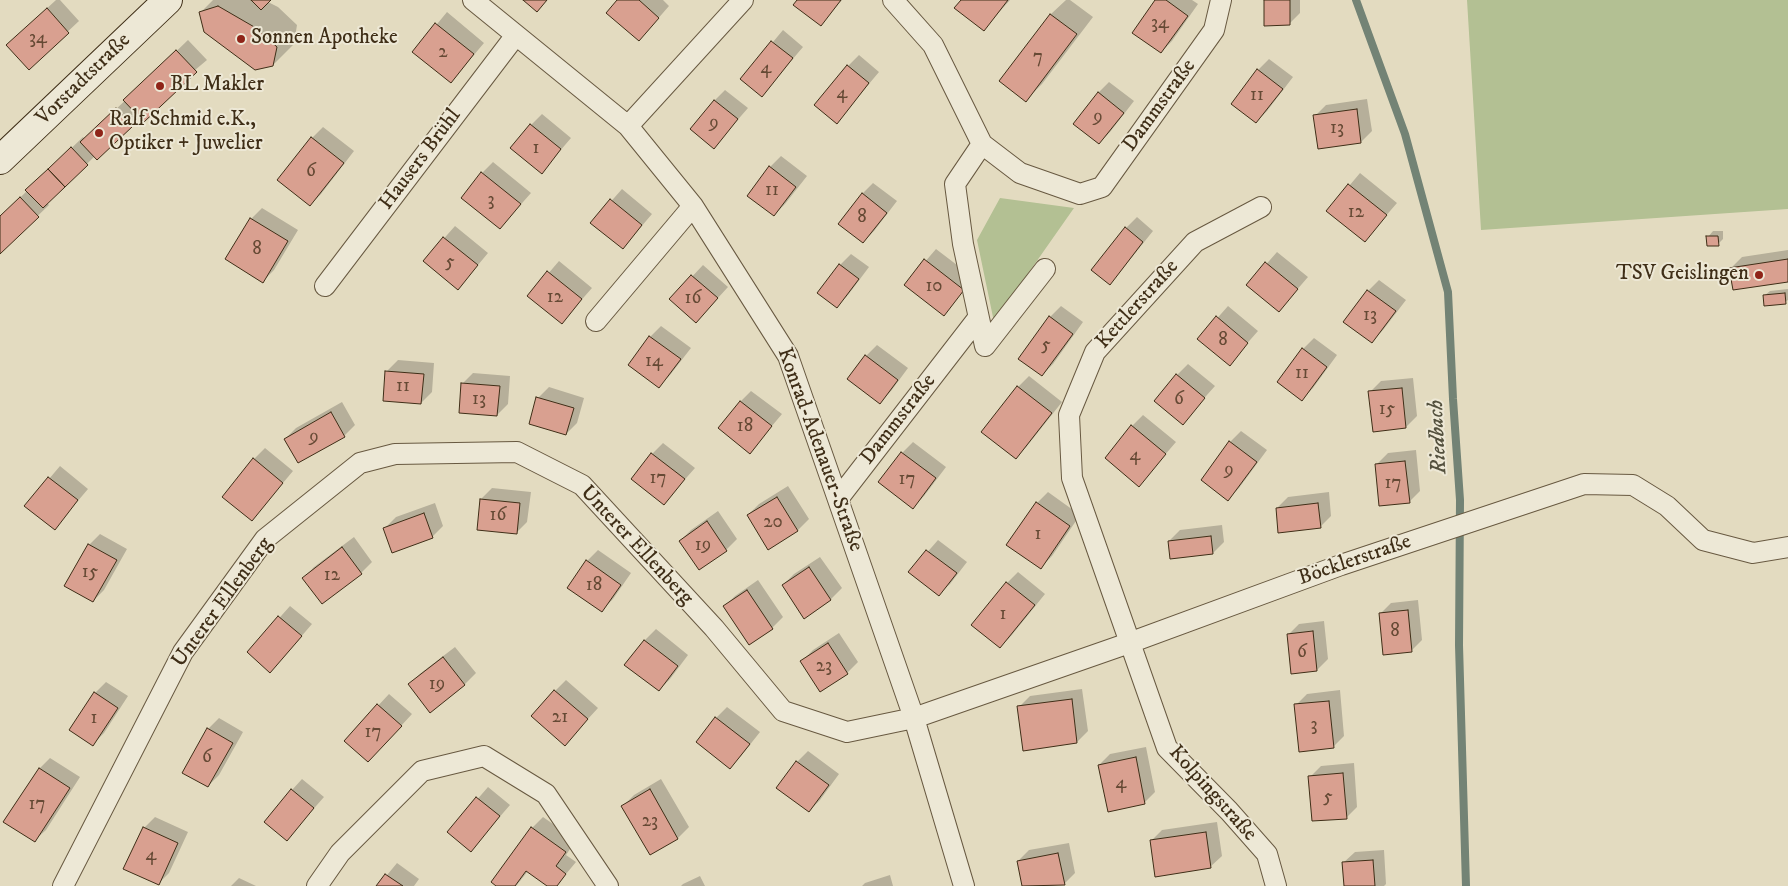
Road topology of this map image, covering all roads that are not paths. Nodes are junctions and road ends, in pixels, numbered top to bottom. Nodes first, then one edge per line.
1 (168, 0) edge
2 (473, 0) edge
3 (743, 0) edge
4 (893, 0) edge
5 (1221, 0) edge
6 (516, 35) junction
7 (628, 126) junction
8 (982, 144) junction
9 (0, 160) edge
10 (693, 206) junction
11 (1261, 207) dead end
12 (1045, 269) dead end
13 (326, 286) dead end
14 (978, 318) junction
15 (596, 321) dead end
16 (838, 499) junction
17 (1788, 547) edge
18 (1130, 643) junction
19 (914, 718) junction
20 (63, 886) edge
21 (317, 886) edge
22 (608, 886) edge
23 (964, 886) edge
24 (1276, 886) edge

1 - 9 main road, Vorstadtstraße
2 - 6 street, Konrad-Adenauer-Straße
3 - 7 street
4 - 8 street
5 - 8 street, Dammstraße
6 - 7 street, Konrad-Adenauer-Straße
6 - 13 street, Hausers Brühl
7 - 10 street, Konrad-Adenauer-Straße
8 - 14 street
10 - 15 street
10 - 16 street, Konrad-Adenauer-Straße
11 - 18 street, Kettlerstraße
12 - 14 street
14 - 16 street, Dammstraße
16 - 19 street, Konrad-Adenauer-Straße
17 - 18 street, Böcklerstraße
18 - 19 street, Böcklerstraße
18 - 24 street, Kolpingstraße
19 - 20 street, Unterer Ellenberg
19 - 23 street, Konrad-Adenauer-Straße
21 - 22 street

